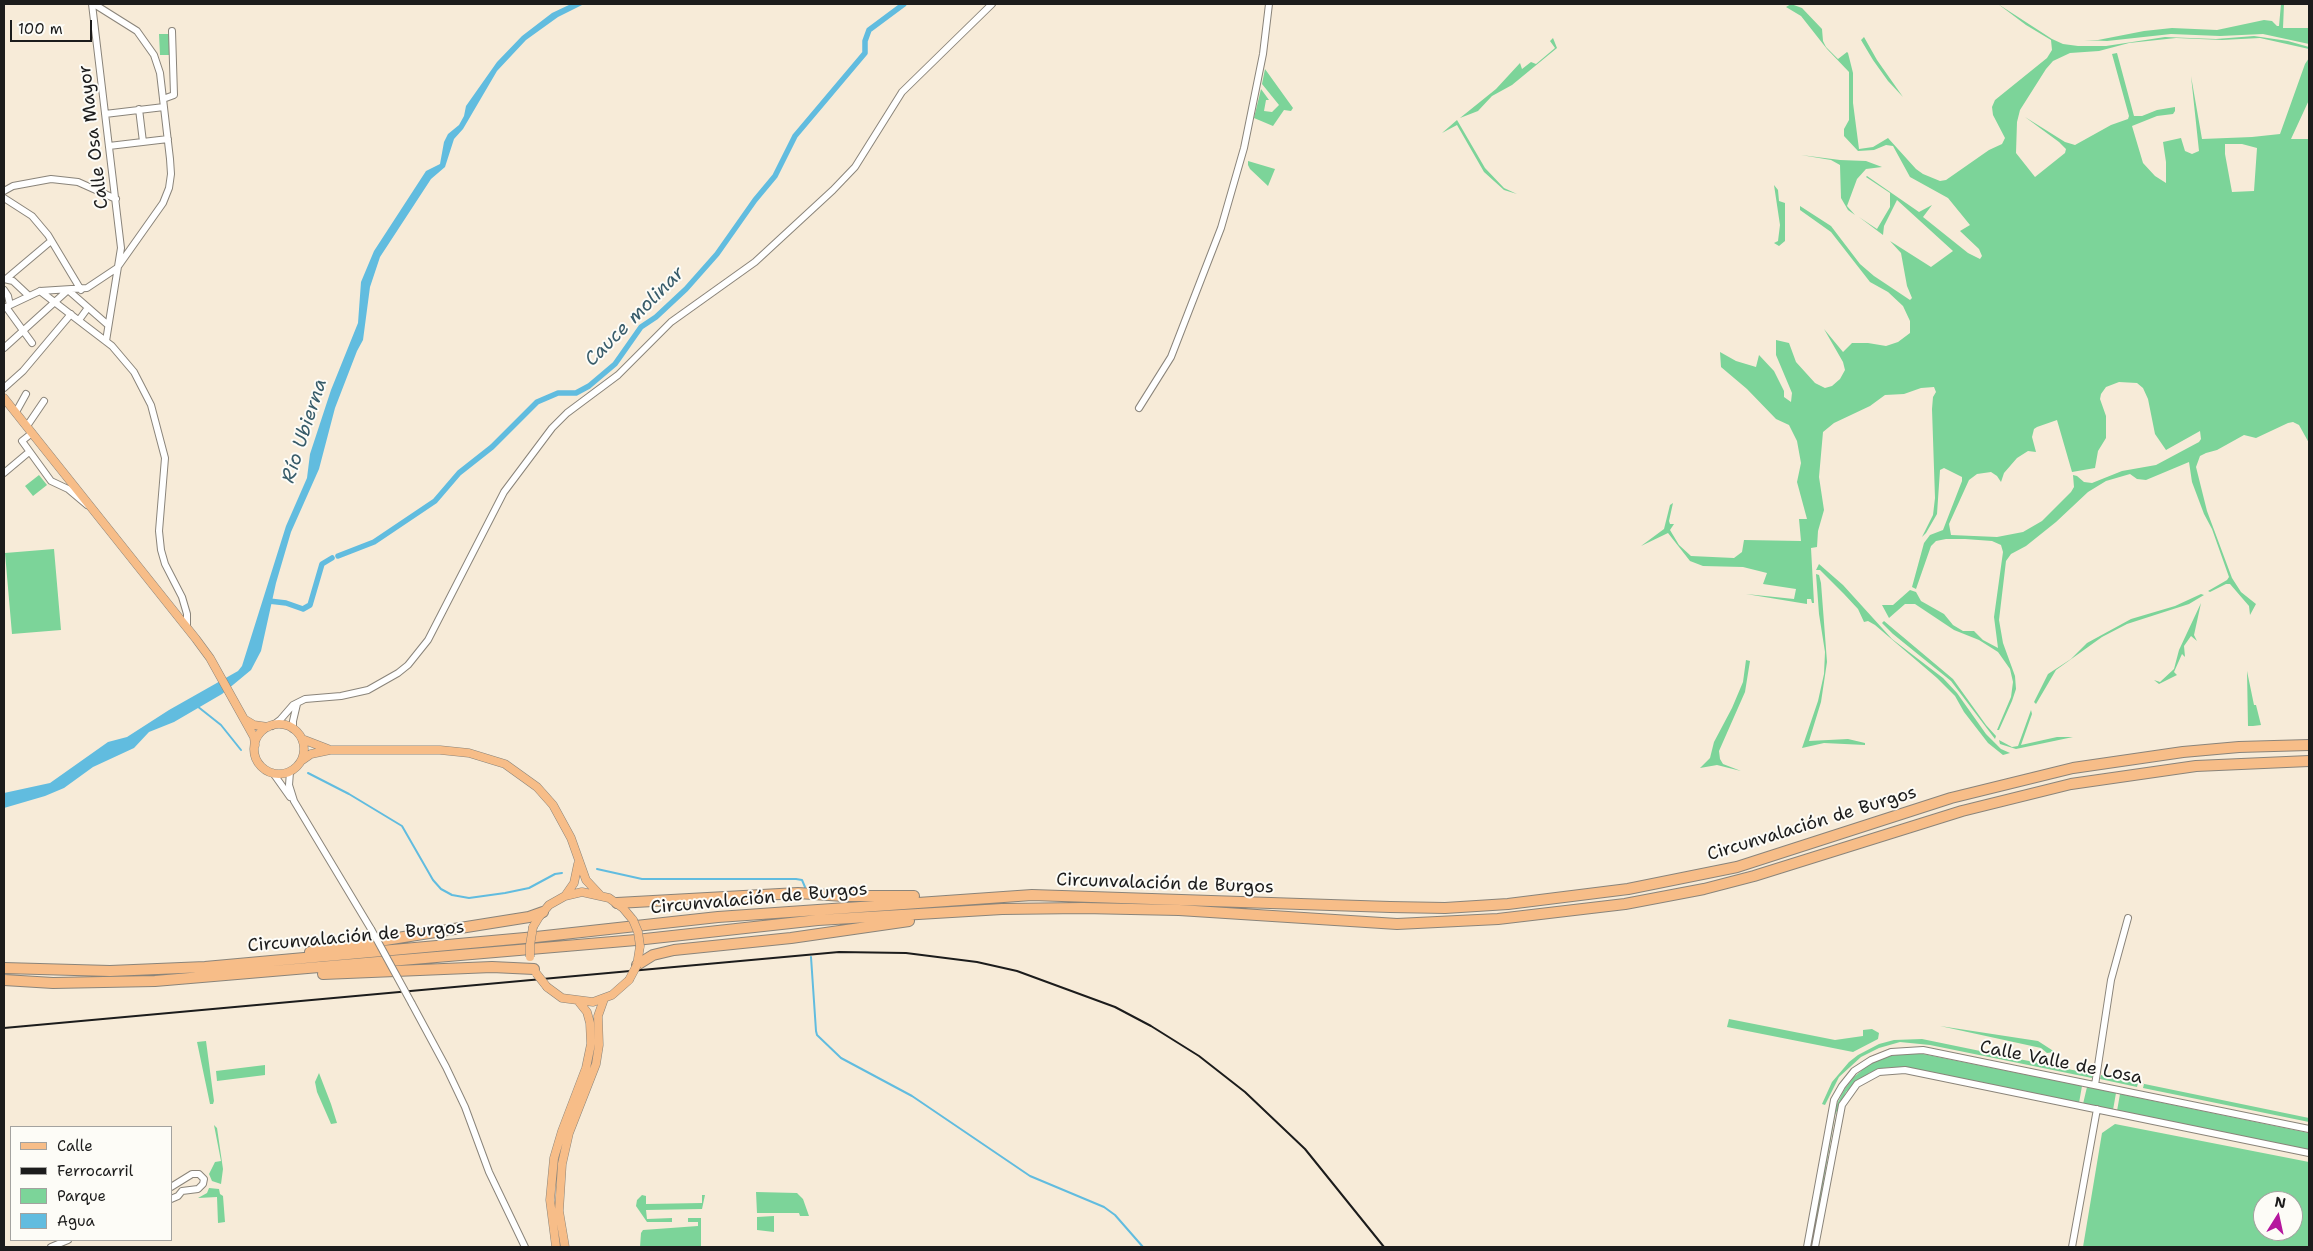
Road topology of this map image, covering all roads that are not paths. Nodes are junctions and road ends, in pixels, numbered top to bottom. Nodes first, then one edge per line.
1 (93, 4) edge
2 (992, 4) edge
3 (1269, 4) edge
4 (172, 30) dead end
5 (163, 103) junction
6 (139, 109) junction
7 (105, 114) junction
8 (168, 139) junction
9 (143, 142) junction
10 (109, 146) junction
11 (4, 191) edge
12 (4, 198) edge
13 (116, 199) junction
14 (51, 241) junction
15 (117, 268) junction
16 (5, 277) edge
17 (4, 290) edge
18 (68, 290) junction
19 (81, 290) junction
20 (40, 291) junction
21 (30, 296) junction
22 (55, 302) junction
23 (6, 307) edge
24 (87, 309) dead end
25 (71, 314) junction
26 (79, 320) junction
27 (108, 325) junction
28 (22, 332) junction
29 (32, 342) dead end
30 (109, 344) junction
31 (4, 348) edge
32 (4, 388) edge
33 (26, 394) dead end
34 (4, 398) edge
35 (44, 401) dead end
36 (1139, 408) dead end
37 (16, 412) junction
38 (29, 429) junction
39 (30, 452) junction
40 (4, 473) edge
41 (96, 512) junction
42 (187, 627) junction
43 (297, 704) junction
44 (244, 719) junction
45 (270, 726) junction
46 (293, 729) junction
47 (302, 739) junction
48 (2309, 740) edge
49 (255, 745) junction
50 (2309, 745) edge
51 (330, 750) junction
52 (302, 761) junction
53 (2114, 761) junction
54 (2309, 761) edge
55 (2309, 765) edge
56 (2181, 768) junction
57 (290, 772) junction
58 (273, 773) junction
59 (294, 801) junction
60 (579, 860) junction
61 (600, 894) junction
62 (1032, 895) junction
63 (565, 896) junction
64 (617, 903) junction
65 (1002, 909) junction
66 (543, 912) junction
67 (2128, 918) dead end
68 (232, 965) junction
69 (637, 965) junction
70 (4, 968) edge
71 (535, 971) junction
72 (227, 976) junction
73 (4, 980) edge
74 (604, 999) junction
75 (579, 1002) junction
76 (2095, 1085) junction
77 (2097, 1109) junction
78 (2309, 1129) edge
79 (2309, 1153) edge
80 (179, 1184) junction
81 (172, 1187) edge
82 (182, 1191) junction
83 (172, 1199) edge
84 (66, 1241) edge
85 (51, 1247) edge
86 (525, 1247) edge
87 (556, 1247) edge
88 (565, 1247) edge
89 (1807, 1247) edge
90 (1815, 1247) edge
91 (2072, 1247) edge

1 - 5 street
1 - 7 street, Calle Osa Mayor
2 - 43 street
3 - 36 street
4 - 5 street
5 - 6 street
5 - 8 street
6 - 7 street
6 - 9 street
7 - 10 street, Calle Osa Mayor
8 - 9 street
8 - 15 street
9 - 10 street
10 - 13 street, Calle Osa Mayor
11 - 13 street
12 - 14 street
13 - 15 street, Calle Osa Mayor
14 - 16 street
14 - 19 street
15 - 19 street
15 - 27 street, Calle Osa Mayor
16 - 21 street
17 - 23 street
18 - 19 street
18 - 20 street
18 - 22 street
18 - 27 street
20 - 21 street
20 - 22 street
21 - 23 street
22 - 25 street
22 - 28 street
23 - 28 street
24 - 26 street
25 - 26 street
25 - 32 street
26 - 30 street
27 - 30 street, Calle Osa Mayor
28 - 29 street
28 - 31 street
30 - 42 street
33 - 37 street
34 - 37 main road
35 - 38 street
37 - 38 main road
38 - 39 street
38 - 41 main road
39 - 40 street
39 - 41 street
41 - 42 main road
42 - 44 main road
43 - 45 street
43 - 46 street
44 - 45 main road
44 - 49 main road
45 - 46 main road
45 - 49 main road
46 - 47 main road
47 - 51 main road
47 - 52 main road
48 - 53 highway
49 - 58 main road
50 - 53 highway, Circunvalación de Burgos
51 - 52 main road
51 - 60 main road
52 - 57 main road
53 - 62 highway, Circunvalación de Burgos
54 - 56 highway, Circunvalación de Burgos
55 - 56 highway
56 - 65 highway, Circunvalación de Burgos
57 - 58 main road
57 - 59 street
58 - 59 street
59 - 86 street, bridge
60 - 61 main road
60 - 63 main road
61 - 63 main road
61 - 64 main road
62 - 64 highway
62 - 68 highway, Circunvalación de Burgos
63 - 66 main road
64 - 69 main road, bridge
65 - 69 highway
65 - 72 highway, Circunvalación de Burgos
66 - 68 highway
66 - 71 main road, bridge
67 - 76 street
68 - 70 highway, Circunvalación de Burgos
69 - 74 main road, bridge
71 - 72 highway
71 - 75 main road, bridge
72 - 73 highway, Circunvalación de Burgos
74 - 75 main road
74 - 88 main road
75 - 87 main road
76 - 78 street, Calle Valle de Losa
76 - 89 street, Calle Valle de Losa
77 - 79 street
77 - 90 street
77 - 91 street
80 - 81 street
80 - 82 street
80 - 82 street
82 - 83 street
84 - 85 street

